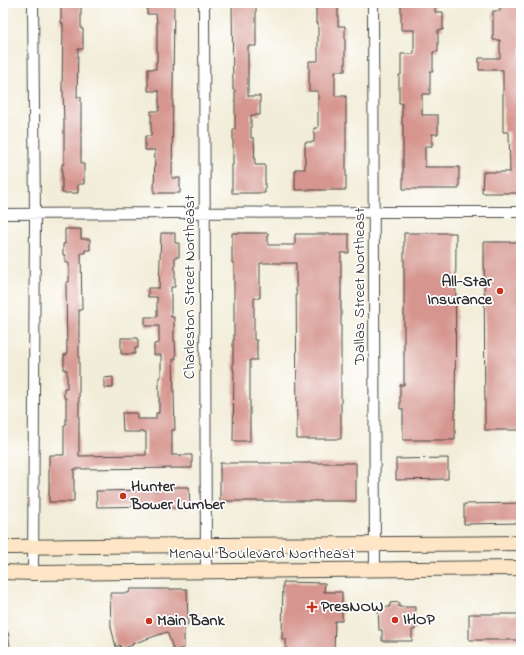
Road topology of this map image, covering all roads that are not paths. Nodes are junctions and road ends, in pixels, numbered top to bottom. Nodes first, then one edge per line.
1 (34, 3) edge
2 (204, 3) edge
3 (373, 3) edge
4 (375, 212) junction
5 (521, 212) edge
6 (205, 213) junction
7 (3, 214) edge
8 (35, 214) junction
9 (521, 543) edge
10 (206, 544) junction
11 (375, 545) junction
12 (3, 547) edge
13 (33, 547) junction
14 (521, 568) edge
15 (375, 570) junction
16 (206, 571) junction
17 (3, 572) edge
18 (33, 573) junction
19 (3, 635) edge
20 (5, 652) edge

1 - 8 street
2 - 6 street, Charleston Street Northeast
3 - 4 street, Dallas Street Northeast
4 - 5 street
4 - 6 street
4 - 11 street, Dallas Street Northeast
6 - 8 street
6 - 10 street, Charleston Street Northeast
7 - 8 street
8 - 13 street
9 - 11 main road, Menaul Boulevard Northeast
10 - 11 main road, Menaul Boulevard Northeast
10 - 13 main road, Menaul Boulevard Northeast
10 - 16 street, Charleston Street Northeast
11 - 15 street, Dallas Street Northeast
12 - 13 main road, Menaul Boulevard Northeast
13 - 18 street
14 - 15 main road, Menaul Boulevard Northeast
15 - 16 main road, Menaul Boulevard Northeast
16 - 18 main road, Menaul Boulevard Northeast
17 - 18 main road, Menaul Boulevard Northeast
19 - 20 street

